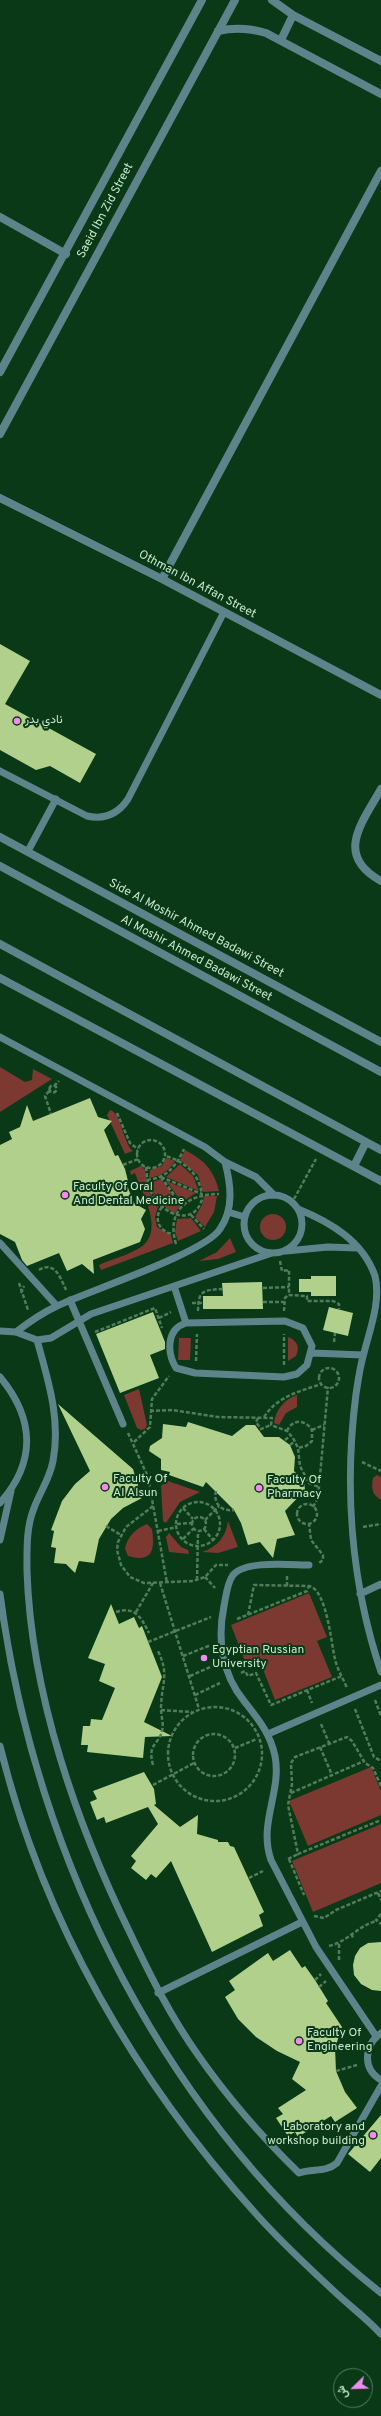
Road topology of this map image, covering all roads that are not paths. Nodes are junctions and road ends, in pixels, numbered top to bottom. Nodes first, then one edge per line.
1 (202, 0) edge
2 (235, 0) edge
3 (272, 0) edge
4 (293, 15) junction
5 (218, 31) junction
6 (281, 40) junction
7 (381, 61) edge
8 (381, 94) edge
9 (381, 171) edge
10 (0, 217) edge
11 (66, 254) junction
12 (0, 372) edge
13 (4, 418) edge
14 (0, 434) edge
15 (0, 498) edge
16 (162, 579) junction
17 (224, 612) junction
18 (381, 695) edge
19 (0, 771) edge
20 (381, 789) edge
21 (56, 799) junction
22 (0, 837) edge
23 (28, 851) junction
24 (0, 866) edge
25 (381, 881) edge
26 (0, 944) edge
27 (0, 978) edge
28 (0, 1038) edge
29 (381, 1042) edge
30 (381, 1072) edge
31 (366, 1142) junction
32 (381, 1150) edge
33 (225, 1162) junction
34 (354, 1166) junction
35 (381, 1181) edge
36 (274, 1195) junction
37 (298, 1209) junction
38 (228, 1212) junction
39 (245, 1217) junction
40 (0, 1243) edge
41 (357, 1248) junction
42 (278, 1253) junction
43 (174, 1286) junction
44 (70, 1300) junction
45 (58, 1306) junction
46 (378, 1311) edge
47 (79, 1320) junction
48 (186, 1323) junction
49 (0, 1331) edge
50 (16, 1332) junction
51 (37, 1340) junction
52 (312, 1353) junction
53 (363, 1355) junction
54 (0, 1377) edge
55 (123, 1424) road end
56 (12, 1489) junction
57 (0, 1502) edge
58 (0, 1540) edge
59 (309, 1565) road end
60 (381, 1584) edge
61 (0, 1594) edge
62 (360, 1594) junction
63 (381, 1672) edge
64 (381, 1685) edge
65 (268, 1734) junction
66 (0, 1746) edge
67 (302, 1922) junction
68 (158, 1993) junction
69 (379, 2035) edge
70 (381, 2080) edge
71 (381, 2086) edge
72 (381, 2293) edge
73 (381, 2334) edge

1 - 11 street, Saeid Ibn Zid Street
2 - 5 street, Saeid Ibn Zid Street
3 - 4 street
4 - 6 street
4 - 7 street
5 - 6 street
5 - 13 street, Saeid Ibn Zid Street
6 - 8 street
9 - 16 street
10 - 11 street
11 - 12 street, Saeid Ibn Zid Street
13 - 14 street, Saeid Ibn Zid Street
15 - 16 street, Othman Ibn Affan Street
16 - 17 street, Othman Ibn Affan Street
17 - 18 street, Othman Ibn Affan Street
17 - 21 lane
19 - 21 lane
20 - 25 street
21 - 23 lane
22 - 23 street, Side Al Moshir Ahmed Badawi Street
23 - 29 street, Side Al Moshir Ahmed Badawi Street
24 - 30 street, Al Moshir Ahmed Badawi Street
26 - 31 street
27 - 34 street
28 - 33 lane
31 - 32 street
31 - 34 street
33 - 36 lane
33 - 38 lane
34 - 35 street
36 - 37 lane
36 - 39 lane
37 - 41 lane
37 - 42 lane
38 - 39 lane
38 - 44 lane
39 - 42 lane
40 - 45 lane
41 - 42 lane
41 - 46 lane
42 - 43 lane
43 - 47 lane
43 - 48 lane
44 - 45 lane
44 - 47 lane
45 - 50 lane
46 - 53 lane
47 - 51 lane
47 - 55 lane
48 - 52 lane
48 - 52 lane
49 - 50 lane
50 - 51 lane
51 - 68 lane
52 - 53 lane
53 - 62 lane
54 - 56 lane
56 - 57 lane
56 - 58 lane
59 - 65 lane
60 - 62 lane
61 - 72 lane
62 - 63 lane
64 - 65 lane
65 - 67 lane
66 - 73 lane
67 - 68 lane
67 - 69 lane
68 - 71 lane
69 - 70 lane

